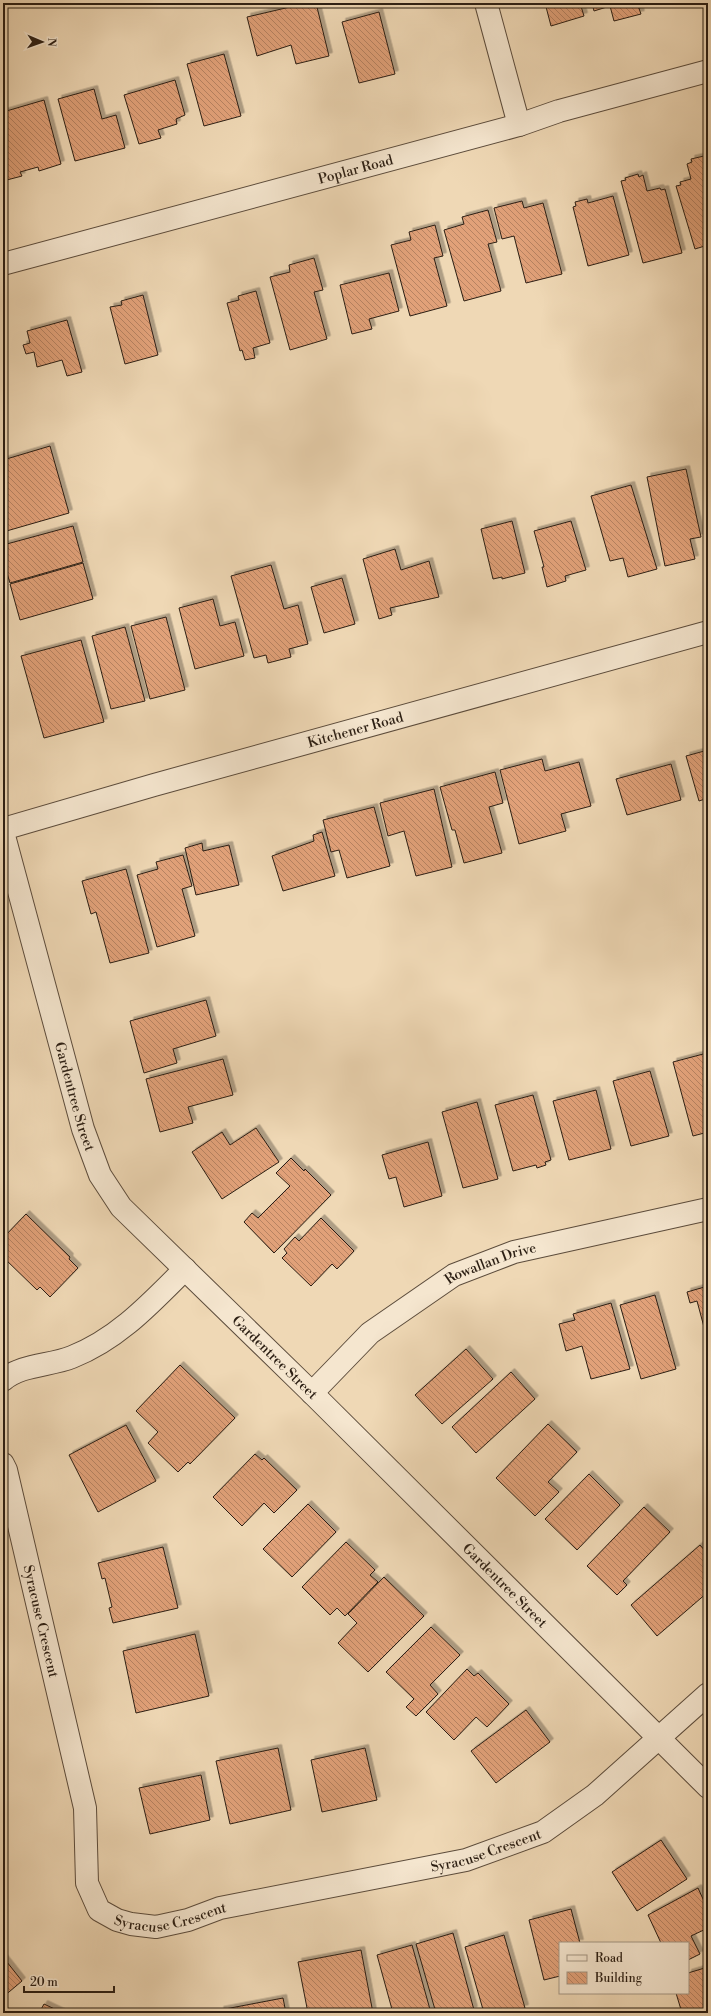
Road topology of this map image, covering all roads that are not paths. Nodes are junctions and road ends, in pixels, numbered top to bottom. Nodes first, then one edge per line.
1 (486, 3) edge
2 (708, 71) edge
3 (519, 124) junction
4 (3, 264) edge
5 (708, 632) edge
6 (3, 830) edge
7 (708, 1209) edge
8 (185, 1268) junction
9 (3, 1380) edge
10 (312, 1393) junction
11 (3, 1464) edge
12 (708, 1694) edge
13 (660, 1738) junction
14 (708, 1787) edge

1 - 3 street
2 - 3 street, Poplar Road
3 - 4 street, Poplar Road
5 - 6 street, Kitchener Road
6 - 8 street, Gardentree Street
7 - 10 street, Rowallan Drive
8 - 9 street
8 - 10 street, Gardentree Street
10 - 13 street, Gardentree Street
11 - 13 street, Syracuse Crescent
12 - 13 street, Syracuse Crescent
13 - 14 street, Gardentree Street

